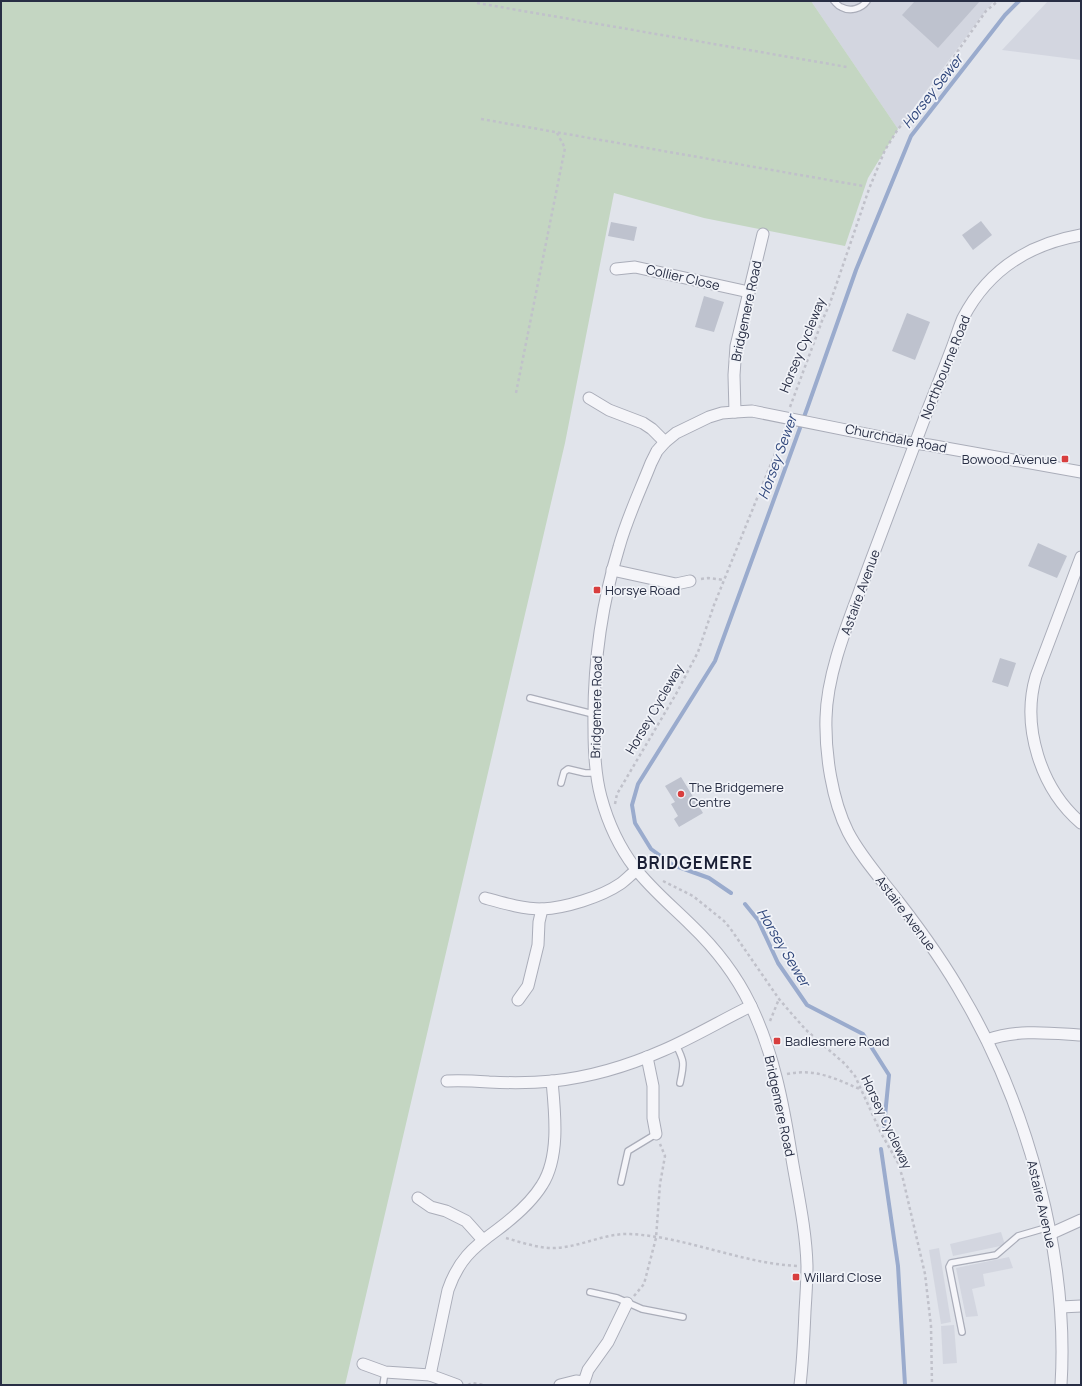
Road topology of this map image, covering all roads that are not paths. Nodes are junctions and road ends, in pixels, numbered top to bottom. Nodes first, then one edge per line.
1 (834, 1) edge
2 (867, 1) edge
3 (763, 234) dead end
4 (1081, 235) edge
5 (616, 269) dead end
6 (749, 292) junction
7 (589, 398) dead end
8 (735, 412) junction
9 (665, 442) junction
10 (915, 443) junction
11 (1081, 472) edge
12 (1081, 557) edge
13 (612, 570) junction
14 (690, 581) road end
15 (530, 698) dead end
16 (593, 714) junction
17 (596, 773) junction
18 (561, 783) dead end
19 (1081, 823) edge
20 (636, 870) junction
21 (484, 898) dead end
22 (542, 909) junction
23 (518, 1000) dead end
24 (751, 1006) junction
25 (1081, 1035) edge
26 (987, 1040) junction
27 (676, 1045) junction
28 (647, 1057) junction
29 (447, 1081) dead end
30 (552, 1081) junction
31 (680, 1083) dead end
32 (656, 1134) joint
33 (621, 1182) dead end
34 (418, 1198) dead end
35 (1081, 1220) edge
36 (1050, 1231) junction
37 (482, 1240) junction
38 (590, 1292) dead end
39 (627, 1303) junction
40 (1081, 1306) edge
41 (1061, 1307) junction
42 (683, 1317) dead end
43 (962, 1332) dead end
44 (363, 1364) dead end
45 (385, 1372) junction
46 (430, 1375) junction
47 (586, 1384) edge
48 (382, 1385) edge
49 (458, 1385) edge
50 (560, 1385) edge
51 (800, 1385) edge
52 (1061, 1385) edge

1 - 2 lane
3 - 6 street, Bridgemere Road
4 - 10 street, Northbourne Road
5 - 6 street, Collier Close
6 - 8 street, Bridgemere Road
7 - 9 street
8 - 9 street, Bridgemere Road
8 - 10 street, Churchdale Road
9 - 13 street, Bridgemere Road
10 - 11 street, Churchdale Road
10 - 26 street, Astaire Avenue
12 - 19 street
13 - 14 street
13 - 16 street, Bridgemere Road
15 - 16 lane
16 - 17 street, Bridgemere Road
17 - 18 lane
17 - 20 street, Bridgemere Road
20 - 22 street
20 - 24 street, Bridgemere Road
21 - 22 street
22 - 23 street
24 - 27 street
24 - 51 street, Bridgemere Road
25 - 26 street
26 - 36 street, Astaire Avenue
27 - 28 street
27 - 31 lane
28 - 30 street
28 - 32 street
29 - 30 street
30 - 37 street
32 - 33 lane
34 - 37 street
35 - 36 street
36 - 41 street, Astaire Avenue
36 - 43 lane
37 - 46 street
38 - 39 lane
39 - 42 lane
39 - 47 street
40 - 41 street
41 - 52 street, Astaire Avenue
44 - 45 street
45 - 46 street
45 - 48 lane
46 - 49 street
47 - 50 street

